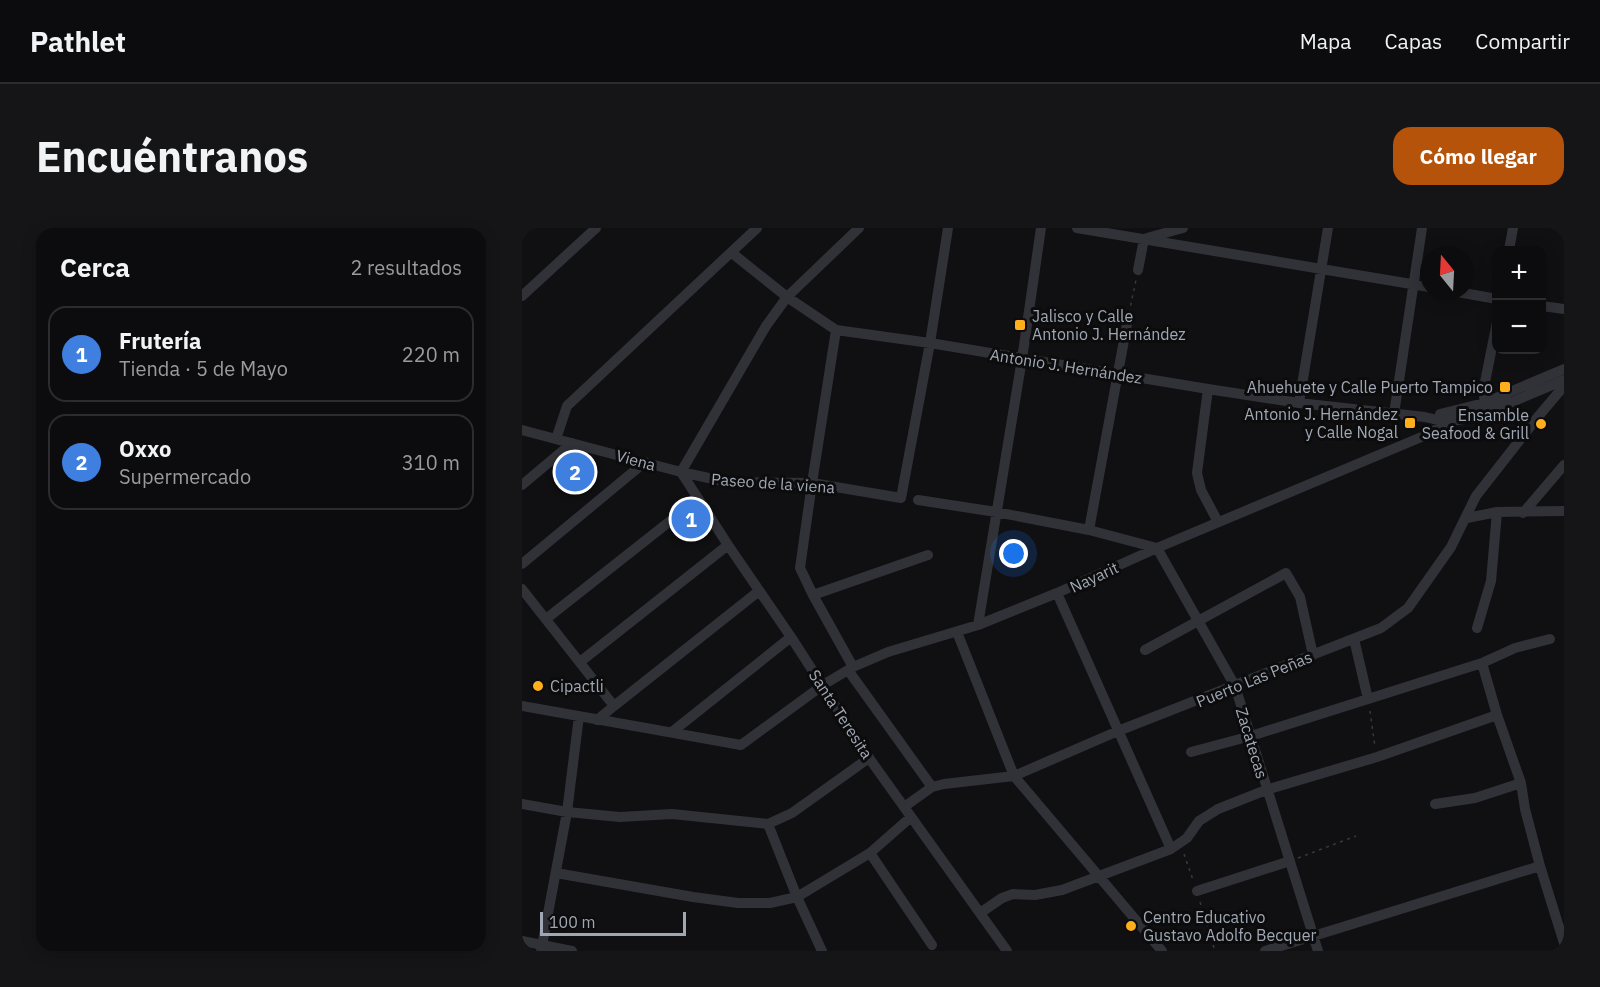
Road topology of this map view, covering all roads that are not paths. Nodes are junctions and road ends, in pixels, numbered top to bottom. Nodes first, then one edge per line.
1 (596, 228) edge
2 (757, 228) edge
3 (859, 228) edge
4 (948, 228) edge
5 (1041, 228) edge
6 (1077, 228) edge
7 (1183, 228) edge
8 (1328, 228) edge
9 (1422, 228) edge
10 (1513, 228) edge
11 (1148, 235) edge
12 (1510, 246) edge
13 (732, 253) junction
14 (1138, 270) road end
15 (1322, 270) junction
16 (1413, 284) junction
17 (1420, 285) edge
18 (1474, 295) edge
19 (522, 296) edge
20 (787, 297) junction
21 (1492, 298) edge
22 (1546, 307) edge
23 (1564, 309) edge
24 (1127, 324) road end
25 (836, 330) junction
26 (930, 343) junction
27 (1492, 347) edge
28 (1022, 359) junction
29 (1564, 369) edge
30 (1117, 373) junction
31 (1564, 380) edge
32 (1564, 386) edge
33 (1208, 389) junction
34 (1299, 403) junction
35 (1484, 403) junction
36 (1394, 414) junction
37 (1446, 417) junction
38 (522, 430) edge
39 (556, 439) junction
40 (572, 443) junction
41 (645, 462) junction
42 (1564, 465) edge
43 (681, 472) junction
44 (812, 483) junction
45 (522, 485) edge
46 (698, 499) junction
47 (918, 500) dead end
48 (1564, 511) edge
49 (996, 512) junction
50 (1497, 512) junction
51 (1523, 513) junction
52 (1467, 518) junction
53 (1218, 522) junction
54 (1089, 530) junction
55 (728, 545) junction
56 (1157, 548) junction
57 (928, 555) dead end
58 (522, 564) edge
59 (522, 589) edge
60 (759, 591) junction
61 (1057, 593) junction
62 (813, 595) junction
63 (546, 619) junction
64 (1199, 622) junction
65 (978, 625) junction
66 (1478, 628) dead end
67 (957, 632) junction
68 (791, 637) junction
69 (1354, 639) junction
70 (1550, 639) dead end
71 (1145, 650) dead end
72 (1313, 655) junction
73 (580, 662) junction
74 (1482, 663) junction
75 (850, 668) junction
76 (823, 685) junction
77 (1234, 686) junction
78 (1368, 699) junction
79 (522, 706) edge
80 (614, 706) junction
81 (1497, 715) junction
82 (579, 716) junction
83 (597, 720) junction
84 (1118, 731) junction
85 (672, 732) junction
86 (1251, 736) junction
87 (1191, 752) dead end
88 (869, 758) junction
89 (1014, 776) junction
90 (1521, 783) junction
91 (932, 788) junction
92 (1266, 790) junction
93 (522, 804) edge
94 (1435, 804) dead end
95 (904, 807) junction
96 (567, 812) junction
97 (911, 817) junction
98 (768, 825) junction
99 (1171, 849) junction
100 (870, 853) junction
101 (1290, 861) junction
102 (1540, 866) junction
103 (556, 873) junction
104 (1098, 876) junction
105 (1197, 891) dead end
106 (797, 897) junction
107 (980, 913) junction
108 (1563, 936) edge
109 (1314, 937) junction
110 (522, 941) edge
111 (932, 945) dead end
112 (542, 948) edge
113 (572, 951) edge
114 (822, 951) edge
115 (1007, 951) edge
116 (1162, 951) edge
117 (1265, 951) edge
118 (1318, 951) edge

1 - 19 street
2 - 13 street
3 - 20 street
4 - 26 street
5 - 28 street
6 - 11 street
7 - 11 street
8 - 15 street
9 - 16 street
10 - 12 street
11 - 14 street
11 - 15 street
13 - 20 street, Antonio J. Hernández
13 - 39 street
15 - 16 street
15 - 34 street
16 - 17 street
16 - 36 street
18 - 21 street
20 - 25 street, Antonio J. Hernández
20 - 43 street
22 - 23 street
24 - 30 street
25 - 26 street, Antonio J. Hernández
25 - 44 street
26 - 28 street, Antonio J. Hernández
26 - 44 street, Paseo de la viena
27 - 35 street
28 - 30 street, Antonio J. Hernández
28 - 49 street
29 - 35 street
30 - 33 street, Antonio J. Hernández
30 - 54 street
31 - 37 street
32 - 52 street, Puerto Las Peñas
33 - 34 street, Antonio J. Hernández
33 - 53 street
34 - 36 street, Antonio J. Hernández
35 - 37 street
36 - 37 street, Antonio J. Hernández
37 - 53 street, Nayarit
38 - 39 street, Viena
39 - 40 street, Viena
40 - 41 street, Viena
40 - 45 street
41 - 43 street, Viena
41 - 58 street
42 - 51 street
43 - 44 street, Paseo de la viena
43 - 46 street, Santa Teresita
44 - 62 street
46 - 55 street, Santa Teresita
46 - 63 street
47 - 49 street
48 - 51 street
49 - 54 street
49 - 65 street
50 - 51 street
50 - 52 street
50 - 66 street
52 - 69 street, Puerto Las Peñas
53 - 56 street, Nayarit
54 - 56 street
55 - 60 street, Santa Teresita
55 - 73 street
56 - 61 street, Nayarit
56 - 64 street, Zacatecas
57 - 62 street
59 - 63 street
60 - 68 street, Santa Teresita
60 - 80 street
61 - 65 street, Nayarit
61 - 84 street
62 - 75 street
63 - 73 street
64 - 71 street
64 - 72 street
64 - 77 street, Zacatecas
65 - 67 street, Nayarit
67 - 75 street, Nayarit
67 - 89 street
68 - 76 street, Santa Teresita
68 - 85 street
69 - 72 street, Puerto Las Peñas
69 - 78 street
70 - 74 street
72 - 77 street, Puerto Las Peñas
73 - 80 street
74 - 78 street
74 - 81 street
75 - 76 street, Nayarit
75 - 91 street
76 - 85 street, Nayarit
76 - 88 street, Santa Teresita
77 - 84 street, Puerto Las Peñas
77 - 86 street, Zacatecas
78 - 86 street
79 - 82 street
80 - 83 street
81 - 90 street
81 - 92 street
82 - 83 street
82 - 96 street
83 - 85 street
84 - 89 street, Puerto Las Peñas
84 - 99 street
86 - 87 street
86 - 92 street, Zacatecas
88 - 95 street, Santa Teresita
88 - 98 street
89 - 91 street, Puerto Las Peñas
89 - 104 street
90 - 94 street
90 - 102 street
91 - 95 street, Puerto Las Peñas
92 - 99 street
92 - 101 street, Zacatecas
93 - 96 street
95 - 97 street, Santa Teresita
96 - 98 street
96 - 103 street
97 - 100 street
97 - 107 street, Santa Teresita
98 - 106 street
99 - 104 street
100 - 106 street
100 - 111 street
101 - 105 street
101 - 109 street, Zacatecas
102 - 108 street
102 - 109 street
103 - 106 street
103 - 112 street
104 - 107 street
104 - 116 street
106 - 114 street
107 - 115 street, Santa Teresita
109 - 117 street
109 - 118 street, Zacatecas
110 - 112 street
112 - 113 street

